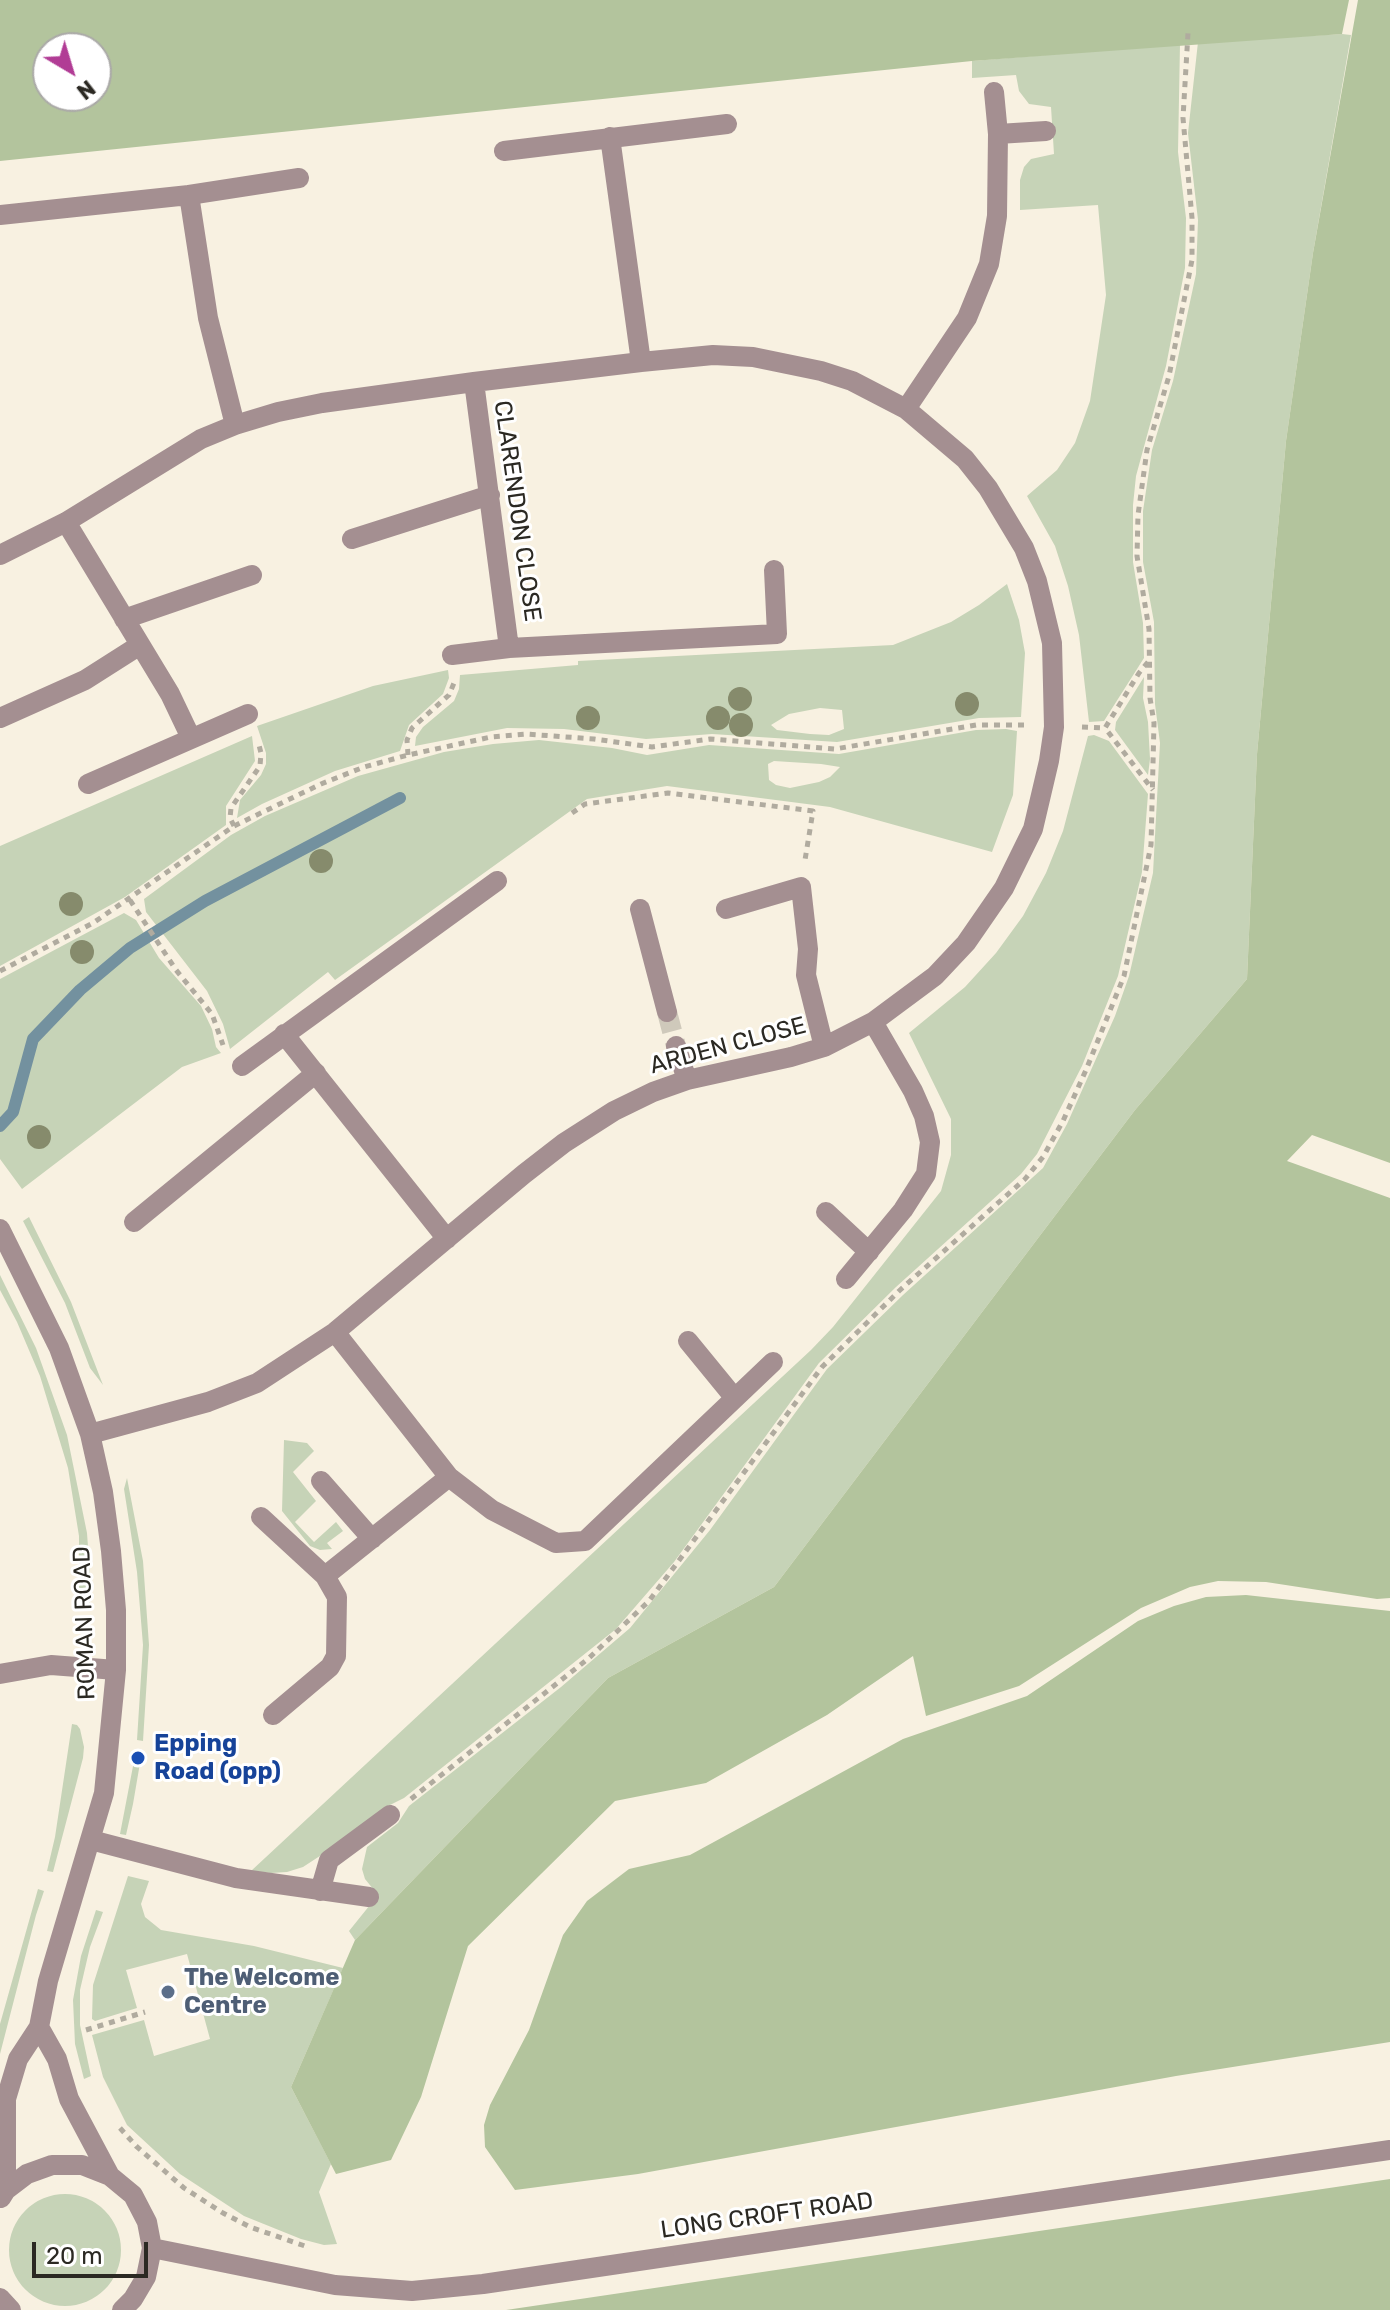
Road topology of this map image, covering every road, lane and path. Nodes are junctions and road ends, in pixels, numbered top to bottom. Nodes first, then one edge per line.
1 (1188, 33) dead end
2 (994, 92) dead end
3 (727, 124) dead end
4 (1046, 131) dead end
5 (998, 134) junction
6 (610, 137) junction
7 (504, 151) dead end
8 (299, 178) dead end
9 (189, 195) junction
10 (0, 215) edge
11 (641, 362) junction
12 (474, 382) junction
13 (906, 409) junction
14 (235, 425) junction
15 (490, 495) junction
16 (66, 522) junction
17 (352, 539) dead end
18 (0, 555) edge
19 (774, 570) dead end
20 (252, 575) dead end
21 (124, 619) junction
22 (1047, 619) joint
23 (140, 645) junction
24 (509, 648) junction
25 (452, 655) joint
26 (1148, 662) junction
27 (248, 714) joint
28 (0, 718) edge
29 (1030, 725) dead end
30 (1076, 727) dead end
31 (1105, 728) junction
32 (191, 738) junction
33 (408, 755) junction
34 (88, 784) dead end
35 (1153, 791) junction
36 (572, 813) dead end
37 (234, 826) junction
38 (497, 881) dead end
39 (801, 887) junction
40 (130, 900) junction
41 (640, 909) dead end
42 (726, 909) dead end
43 (0, 971) edge
44 (667, 1012) tunnel mouth
45 (873, 1022) junction
46 (284, 1034) junction
47 (676, 1046) tunnel mouth
48 (824, 1047) junction
49 (242, 1066) joint
50 (316, 1073) junction
51 (687, 1080) junction
52 (826, 1212) dead end
53 (134, 1222) dead end
54 (0, 1229) edge
55 (447, 1239) junction
56 (869, 1252) junction
57 (846, 1279) dead end
58 (335, 1332) junction
59 (688, 1341) dead end
60 (773, 1362) dead end
61 (733, 1396) junction
62 (90, 1434) junction
63 (449, 1477) junction
64 (321, 1481) dead end
65 (261, 1517) dead end
66 (372, 1539) junction
67 (325, 1576) junction
68 (116, 1670) junction
69 (0, 1674) edge
70 (273, 1715) dead end
71 (390, 1815) joint
72 (91, 1840) junction
73 (320, 1891) junction
74 (369, 1897) dead end
75 (145, 2012) dead end
76 (39, 2027) junction
77 (86, 2030) dead end
78 (117, 2124) dead end
79 (1390, 2150) edge
80 (110, 2176) junction
81 (3, 2194) edge
82 (152, 2248) junction
83 (311, 2248) dead end
84 (0, 2298) edge
85 (11, 2310) edge
86 (122, 2310) edge

1 - 26 path
2 - 5 street
3 - 6 street
4 - 5 street
5 - 13 street
6 - 7 street
6 - 11 street
8 - 9 street
9 - 10 street
9 - 14 street
11 - 12 street, CLARENDON CLOSE
11 - 13 street, CLARENDON CLOSE
12 - 14 street, CLARENDON CLOSE
12 - 15 street, CLARENDON CLOSE
13 - 22 street, CLARENDON CLOSE
14 - 16 street, CLARENDON CLOSE
15 - 17 street
15 - 24 street, CLARENDON CLOSE
16 - 18 street, CLARENDON CLOSE
16 - 21 street
19 - 24 street, CLARENDON CLOSE
20 - 21 street
21 - 23 street
22 - 45 street, ARDEN CLOSE
23 - 28 street
23 - 32 street
24 - 25 street, CLARENDON CLOSE
25 - 33 path
26 - 31 path
26 - 35 path
27 - 32 street
27 - 37 path
29 - 33 path
30 - 31 path
31 - 35 path
32 - 34 street
33 - 37 path
35 - 71 path
36 - 39 path
37 - 40 path
38 - 46 street
39 - 42 street
39 - 48 street
40 - 43 path
40 - 49 path
41 - 44 street
45 - 48 street, ARDEN CLOSE
45 - 56 street
46 - 49 street
46 - 50 street
47 - 51 street
48 - 51 street, ARDEN CLOSE
50 - 53 street
50 - 55 street
51 - 55 street, ARDEN CLOSE
52 - 56 street
54 - 62 street, ROMAN ROAD
55 - 58 street, ARDEN CLOSE
56 - 57 street
58 - 62 street, ARDEN CLOSE
58 - 63 street
59 - 61 street
60 - 61 street
61 - 63 street
62 - 68 street, ROMAN ROAD
63 - 66 street
64 - 66 street
65 - 67 street
66 - 67 street
67 - 70 street
68 - 69 street
68 - 72 street, ROMAN ROAD
71 - 73 street
72 - 73 street
72 - 76 street, ROMAN ROAD
73 - 74 street
75 - 77 path
76 - 80 street
76 - 81 street, ROMAN ROAD
78 - 83 path
79 - 82 street, LONG CROFT ROAD
80 - 81 street
80 - 82 street
82 - 86 street
84 - 85 street

